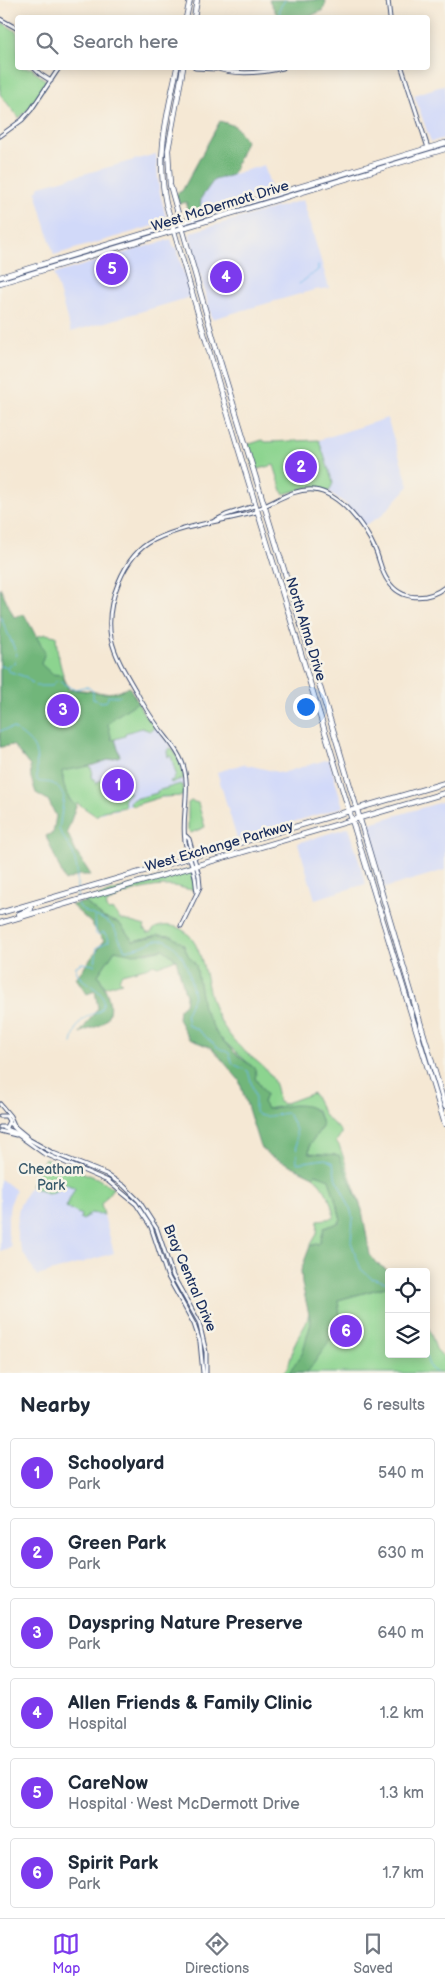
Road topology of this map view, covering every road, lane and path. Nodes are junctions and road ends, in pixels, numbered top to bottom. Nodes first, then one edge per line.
1 (190, 0) edge
2 (197, 0) edge
3 (388, 0) edge
4 (187, 15) edge
5 (194, 15) edge
6 (390, 15) edge
7 (0, 19) edge
8 (15, 27) edge
9 (36, 70) edge
10 (58, 70) edge
11 (177, 70) edge
12 (184, 70) edge
13 (230, 70) edge
14 (269, 70) edge
15 (403, 70) edge
16 (51, 81) junction
17 (0, 136) edge
18 (445, 143) edge
19 (445, 149) edge
20 (429, 151) junction
21 (181, 226) junction
22 (173, 229) junction
23 (62, 262) junction
24 (0, 277) edge
25 (0, 283) edge
26 (216, 348) junction
27 (209, 350) junction
28 (265, 506) junction
29 (257, 509) junction
30 (233, 512) junction
31 (235, 518) junction
32 (212, 522) junction
33 (445, 587) edge
34 (334, 760) junction
35 (348, 780) junction
36 (445, 784) edge
37 (445, 793) edge
38 (425, 799) junction
39 (357, 810) junction
40 (350, 812) junction
41 (360, 818) junction
42 (352, 820) junction
43 (281, 832) junction
44 (239, 852) junction
45 (192, 857) junction
46 (194, 866) junction
47 (146, 871) junction
48 (377, 877) junction
49 (371, 879) junction
50 (112, 889) junction
51 (30, 904) junction
52 (0, 912) edge
53 (1, 922) edge
54 (181, 926) dead end
55 (0, 1105) edge
56 (445, 1106) edge
57 (0, 1116) edge
58 (5, 1116) junction
59 (9, 1123) junction
60 (445, 1124) edge
61 (1, 1128) edge
62 (27, 1140) junction
63 (202, 1373) edge
64 (206, 1373) edge

1 - 4 main road
2 - 5 main road
3 - 6 street
7 - 8 street
9 - 16 street
10 - 16 street
11 - 22 main road, North Alma Drive
12 - 21 main road, North Alma Drive
13 - 14 street
15 - 20 street
16 - 17 street
18 - 20 main road, West McDermott Drive
19 - 20 main road, West McDermott Drive
20 - 21 main road, West McDermott Drive
21 - 22 main road, West McDermott Drive
21 - 26 main road, North Alma Drive
22 - 23 main road, West McDermott Drive
22 - 27 main road, North Alma Drive
23 - 24 main road, West McDermott Drive
23 - 25 main road, West McDermott Drive
26 - 27 main road
26 - 28 main road, North Alma Drive
27 - 29 main road, North Alma Drive
28 - 29 street
28 - 33 street
28 - 35 main road, North Alma Drive
29 - 30 street
29 - 31 street
29 - 34 main road, North Alma Drive
30 - 31 street
30 - 32 street
31 - 32 street
32 - 45 street
34 - 35 main road
34 - 40 main road, North Alma Drive
35 - 39 main road, North Alma Drive
36 - 38 main road
36 - 39 main road, West Exchange Parkway
37 - 38 main road, West Exchange Parkway
38 - 41 main road, West Exchange Parkway
39 - 40 main road, West Exchange Parkway
39 - 41 main road, North Alma Drive
40 - 42 main road, North Alma Drive
40 - 43 main road, West Exchange Parkway
41 - 42 main road, West Exchange Parkway
41 - 48 main road, North Alma Drive
42 - 44 main road, West Exchange Parkway
42 - 49 main road, North Alma Drive
43 - 44 main road
43 - 45 main road, West Exchange Parkway
44 - 46 main road, West Exchange Parkway
45 - 46 street
45 - 47 main road, West Exchange Parkway
46 - 50 main road, West Exchange Parkway
46 - 54 street
47 - 50 main road
47 - 51 main road, West Exchange Parkway
48 - 49 main road
48 - 56 main road, North Alma Drive
49 - 60 main road, North Alma Drive
50 - 53 main road, West Exchange Parkway
51 - 52 main road, West Exchange Parkway
51 - 53 main road
55 - 58 street
55 - 62 street
57 - 58 street
58 - 59 street
59 - 61 street
59 - 62 street, Bray Central Drive
61 - 62 street, Bray Central Drive
62 - 63 street, Bray Central Drive
62 - 64 street, Bray Central Drive

